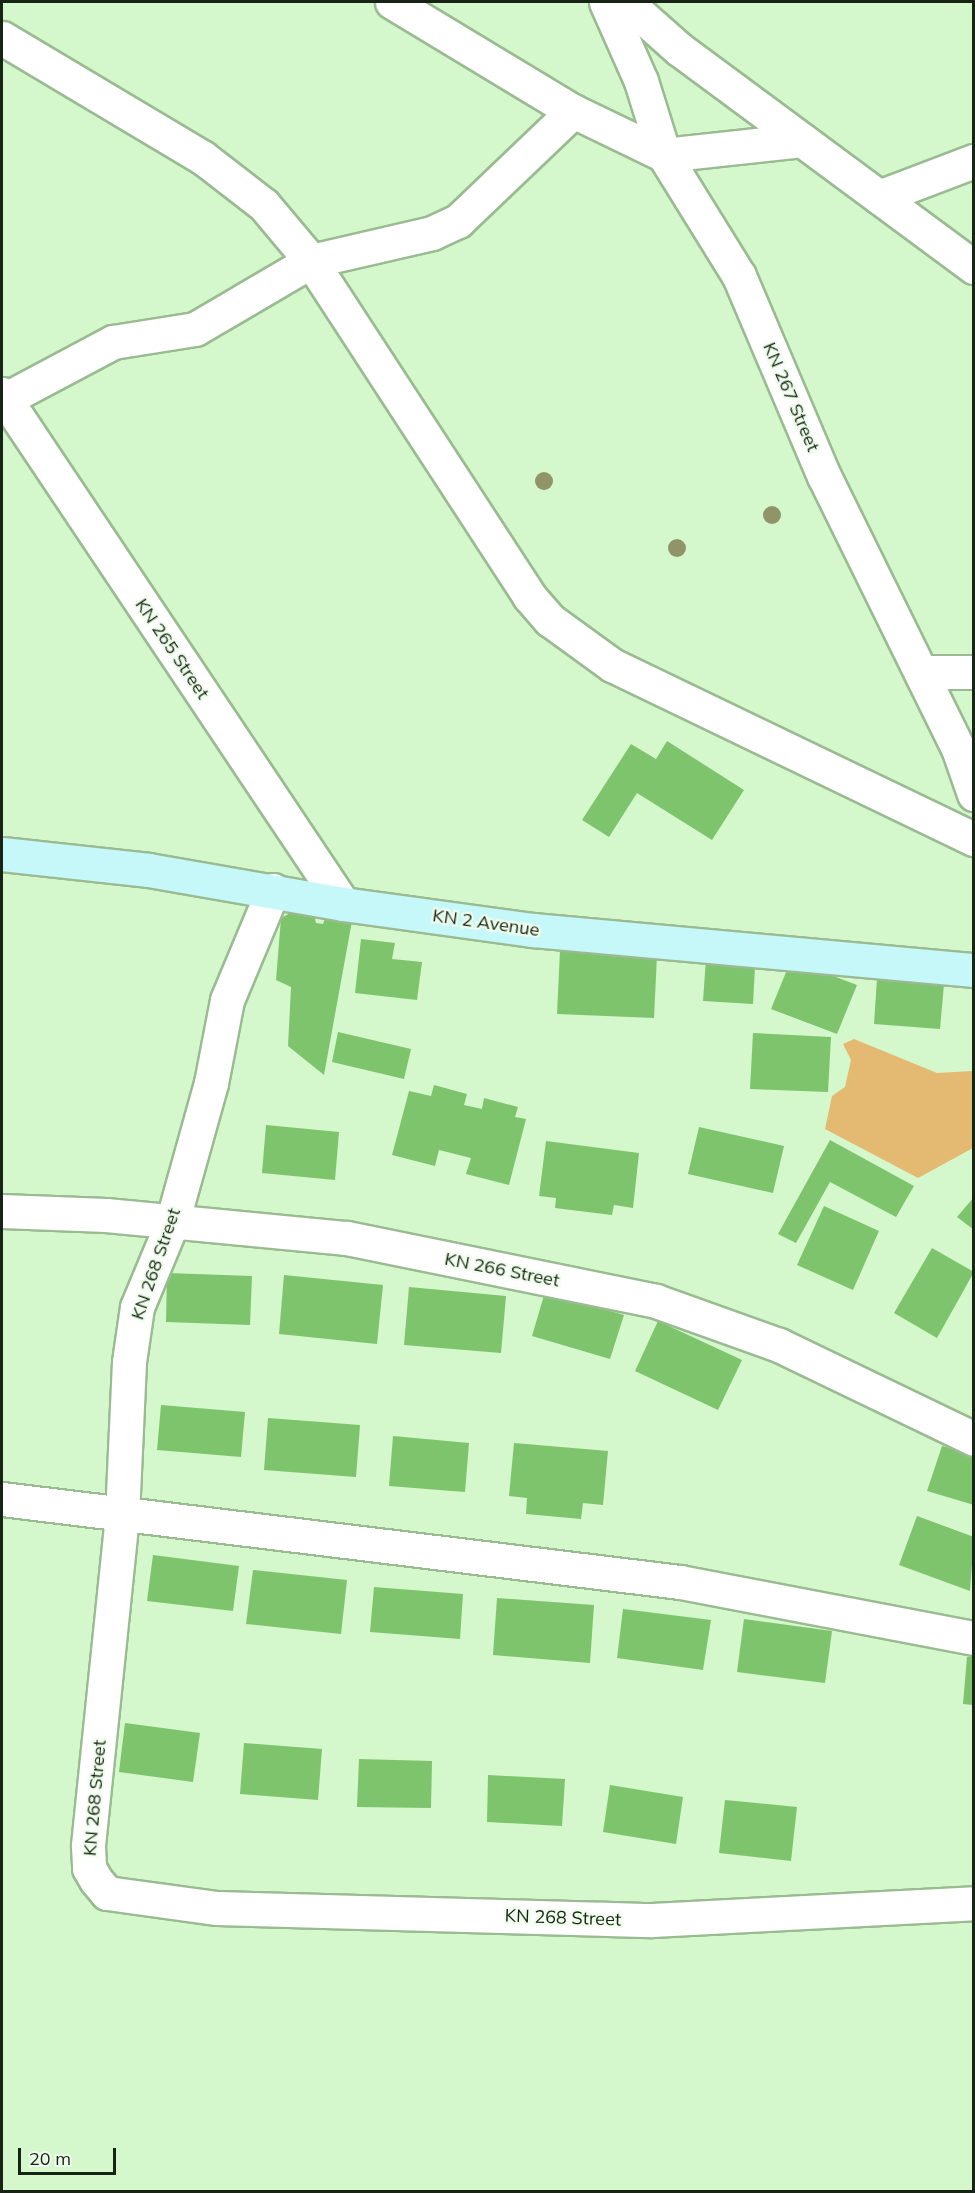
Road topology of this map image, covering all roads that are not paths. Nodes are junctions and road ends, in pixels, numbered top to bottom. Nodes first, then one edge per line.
1 (392, 2) edge
2 (606, 2) edge
3 (626, 2) edge
4 (2, 38) edge
5 (573, 111) junction
6 (802, 140) junction
7 (664, 155) junction
8 (974, 161) edge
9 (879, 197) junction
10 (311, 261) junction
11 (974, 267) edge
12 (2, 397) edge
13 (921, 672) junction
14 (974, 672) edge
15 (966, 739) edge
16 (974, 794) edge
17 (974, 839) edge
18 (2, 854) edge
19 (273, 890) junction
20 (343, 904) junction
21 (974, 970) edge
22 (2, 1211) edge
23 (172, 1223) junction
24 (974, 1440) edge
25 (2, 1499) edge
26 (122, 1516) junction
27 (974, 1638) edge
28 (974, 1903) edge

1 - 5 street
2 - 7 street, KN 267 Street
3 - 6 street
4 - 10 street
5 - 7 street
5 - 10 street
6 - 7 street
6 - 9 street
7 - 13 street, KN 267 Street
8 - 9 street
9 - 11 street
10 - 12 street
10 - 17 street
12 - 20 street, KN 265 Street
13 - 14 street
13 - 15 street, KN 267 Street
15 - 16 street, KN 267 Street
18 - 19 main road, KN 2 Avenue
19 - 20 main road, KN 2 Avenue
19 - 23 street, KN 268 Street
20 - 21 main road, KN 2 Avenue
22 - 23 street, KN 266 Street
23 - 24 street, KN 266 Street
23 - 26 street, KN 268 Street
25 - 26 street
26 - 27 street
26 - 28 street, KN 268 Street

